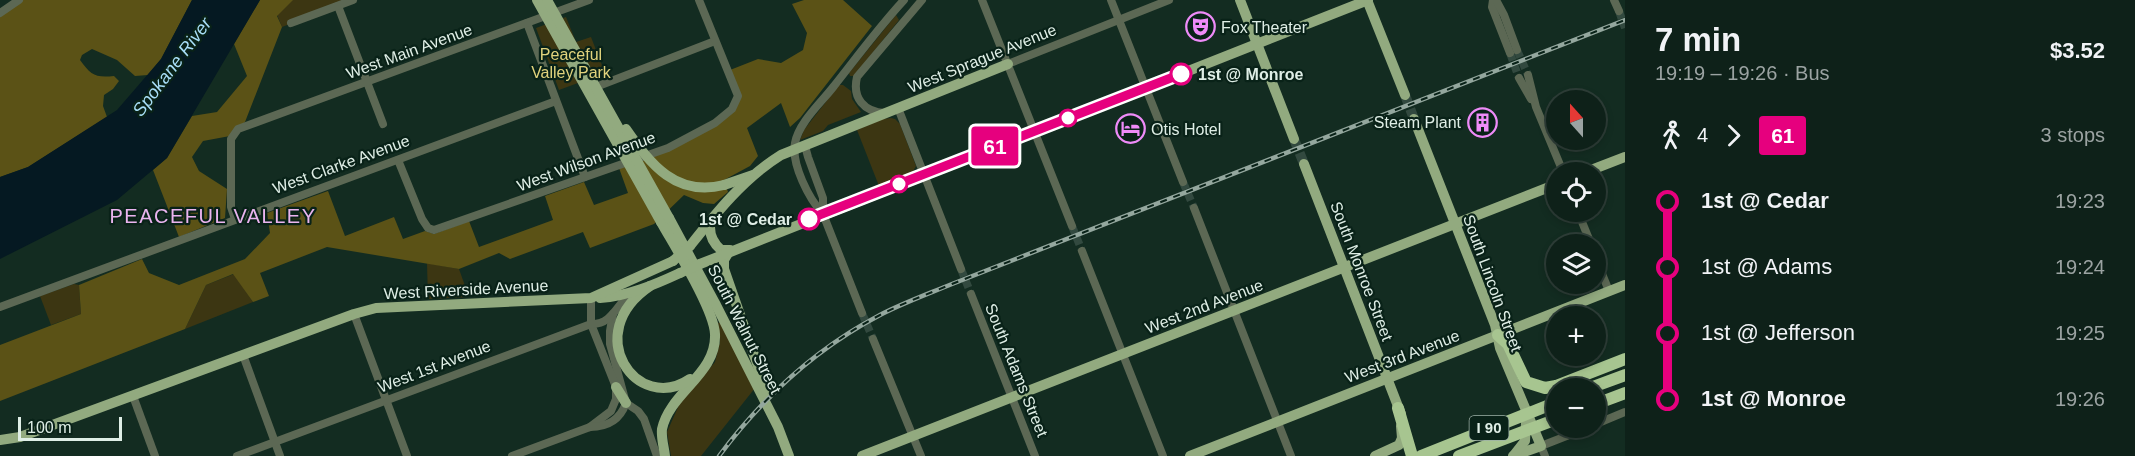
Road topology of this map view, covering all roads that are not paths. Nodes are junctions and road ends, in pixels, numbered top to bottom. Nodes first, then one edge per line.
1 (19, 0) edge
2 (354, 0) edge
3 (537, 0) edge
4 (547, 0) edge
5 (590, 0) edge
6 (699, 0) edge
7 (904, 0) edge
8 (922, 0) edge
9 (982, 0) edge
10 (1111, 0) edge
11 (1169, 0) edge
12 (1240, 0) edge
13 (1367, 0) edge
14 (1494, 0) edge
15 (1614, 0) edge
16 (338, 6) junction
17 (897, 8) junction
18 (1618, 11) dead end
19 (0, 13) edge
20 (907, 16) junction
21 (1119, 20) junction
22 (291, 23) dead end
23 (527, 23) junction
24 (567, 35) junction
25 (715, 41) junction
26 (1257, 44) junction
27 (1514, 51) tunnel mouth
28 (1008, 64) junction
29 (847, 69) junction
30 (1528, 75) tunnel mouth
31 (857, 77) junction
32 (1519, 78) tunnel mouth
33 (368, 82) junction
34 (601, 85) dead end
35 (1146, 87) junction
36 (1405, 95) tunnel mouth
37 (556, 101) junction
38 (1536, 107) junction
39 (898, 108) junction
40 (886, 113) junction
41 (1414, 119) tunnel mouth
42 (383, 124) dead end
43 (1034, 131) junction
44 (1294, 139) tunnel mouth
45 (800, 148) junction
46 (1625, 157) edge
47 (398, 160) junction
48 (1559, 162) edge
49 (1304, 164) tunnel mouth
50 (1606, 164) edge
51 (756, 174) junction
52 (924, 174) junction
53 (585, 177) junction
54 (1183, 182) tunnel mouth
55 (1546, 188) edge
56 (1194, 208) tunnel mouth
57 (823, 214) junction
58 (235, 219) junction
59 (665, 220) junction
60 (711, 220) junction
61 (1455, 224) junction
62 (1072, 226) tunnel mouth
63 (730, 250) junction
64 (1082, 251) tunnel mouth
65 (1345, 267) junction
66 (961, 269) tunnel mouth
67 (1606, 284) edge
68 (1625, 285) edge
69 (650, 286) junction
70 (1609, 291) junction
71 (632, 292) junction
72 (971, 294) tunnel mouth
73 (591, 298) junction
74 (0, 307) edge
75 (1234, 311) junction
76 (862, 313) tunnel mouth
77 (354, 314) junction
78 (614, 314) junction
79 (591, 324) junction
80 (1498, 335) junction
81 (873, 339) tunnel mouth
82 (1122, 354) junction
83 (243, 355) junction
84 (1625, 358) edge
85 (700, 372) junction
86 (1625, 375) edge
87 (1387, 378) junction
88 (1606, 382) edge
89 (616, 387) junction
90 (1625, 393) edge
91 (133, 396) junction
92 (1012, 397) junction
93 (387, 400) junction
94 (1606, 400) edge
95 (626, 403) junction
96 (1546, 406) edge
97 (1398, 408) junction
98 (1525, 408) junction
99 (1625, 412) edge
100 (1606, 420) edge
101 (1277, 421) junction
102 (1546, 423) edge
103 (590, 427) junction
104 (778, 427) junction
105 (1482, 431) junction
106 (913, 437) junction
107 (1568, 438) edge
108 (0, 440) edge
109 (275, 442) junction
110 (1543, 451) edge
111 (155, 456) edge
112 (237, 456) edge
113 (280, 456) edge
114 (407, 456) edge
115 (512, 456) edge
116 (657, 456) edge
117 (665, 456) edge
118 (789, 456) edge
119 (862, 456) edge
120 (921, 456) edge
121 (1035, 456) edge
122 (1163, 456) edge
123 (1190, 456) edge
124 (1291, 456) edge
125 (1376, 456) edge
126 (1411, 456) edge
127 (1419, 456) edge
128 (1459, 456) edge
129 (1513, 456) edge

1 - 19 street
2 - 16 street
3 - 59 main road, bridge
4 - 24 main road, bridge
5 - 23 street, West Main Avenue
6 - 25 street
7 - 17 street
8 - 20 street
9 - 28 street
10 - 21 street
11 - 21 street, West Sprague Avenue
12 - 26 main road
13 - 26 main road
13 - 36 main road
14 - 27 street
15 - 18 street
16 - 22 street
16 - 33 street
17 - 20 street
17 - 29 street
20 - 31 street
21 - 28 street, West Sprague Avenue
21 - 35 street
23 - 33 street, West Main Avenue
23 - 37 street
24 - 51 main road, bridge
24 - 59 main road, bridge
25 - 34 street
25 - 53 street, West Wilson Avenue
26 - 35 main road
26 - 44 main road
28 - 39 main road, West Sprague Avenue
28 - 43 street
29 - 31 street
29 - 45 street
30 - 38 street
31 - 40 street
32 - 38 street
33 - 42 street
33 - 58 street, West Main Avenue
35 - 43 main road
35 - 54 street
37 - 47 street, West Clarke Avenue
37 - 53 street
38 - 48 street
39 - 40 main road, West Sprague Avenue
39 - 52 street
40 - 45 main road, West Sprague Avenue
41 - 61 main road, South Lincoln Street
43 - 52 main road
43 - 62 street
45 - 51 main road, West Riverside Avenue
45 - 57 street
46 - 50 main road
47 - 53 street, West Wilson Avenue
47 - 58 street, West Clarke Avenue
49 - 65 main road, South Monroe Street
51 - 60 main road, West Riverside Avenue
52 - 57 main road
52 - 66 street
55 - 61 main road, West 2nd Avenue
56 - 75 street
57 - 63 main road
57 - 76 street
58 - 74 street, West Clarke Avenue
59 - 85 main road
59 - 104 main road, South Walnut Street
60 - 63 main road
60 - 73 main road, West Riverside Avenue, bridge
61 - 65 main road, West 2nd Avenue
61 - 80 main road, South Lincoln Street
63 - 69 main road, bridge
63 - 104 main road
64 - 82 street
65 - 75 main road, West 2nd Avenue
65 - 87 main road, South Monroe Street
67 - 70 street
68 - 70 main road, West 3rd Avenue
69 - 71 main road
69 - 85 main road
70 - 80 main road, West 3rd Avenue
71 - 73 main road
71 - 78 street, West 1st Avenue
72 - 92 street, South Adams Street
73 - 77 main road, West Riverside Avenue
73 - 79 street
75 - 82 main road, West 2nd Avenue
75 - 101 street
77 - 83 main road, West Riverside Avenue
77 - 93 street
78 - 79 street, West 1st Avenue
78 - 95 street
79 - 89 street
79 - 93 street, West 1st Avenue
80 - 84 highway
80 - 87 main road, West 3rd Avenue
80 - 98 main road, South Lincoln Street
81 - 106 street
82 - 92 main road, West 2nd Avenue
82 - 122 street
83 - 91 main road, West Riverside Avenue
83 - 109 street
85 - 117 main road
86 - 88 highway
87 - 97 main road, South Monroe Street
87 - 101 main road, West 3rd Avenue
89 - 95 main road
89 - 103 street
90 - 94 highway
91 - 108 main road, West Riverside Avenue
91 - 111 street
92 - 106 main road, West 2nd Avenue
92 - 121 street, South Adams Street
93 - 109 street, West 1st Avenue
93 - 114 street
95 - 103 street
95 - 116 street
96 - 105 highway, I 90, bridge
97 - 125 main road
97 - 126 highway
97 - 127 main road, South Monroe Street
98 - 110 main road, South Lincoln Street
98 - 129 main road
99 - 100 street
101 - 123 main road, West 3rd Avenue
101 - 124 street
102 - 128 highway, I 90, bridge
103 - 115 street
104 - 118 main road, South Walnut Street
105 - 126 highway, bridge
105 - 127 highway, I 90, bridge
106 - 119 main road, West 2nd Avenue
106 - 120 street
107 - 110 street
109 - 112 street, West 1st Avenue
109 - 113 street
110 - 129 main road

